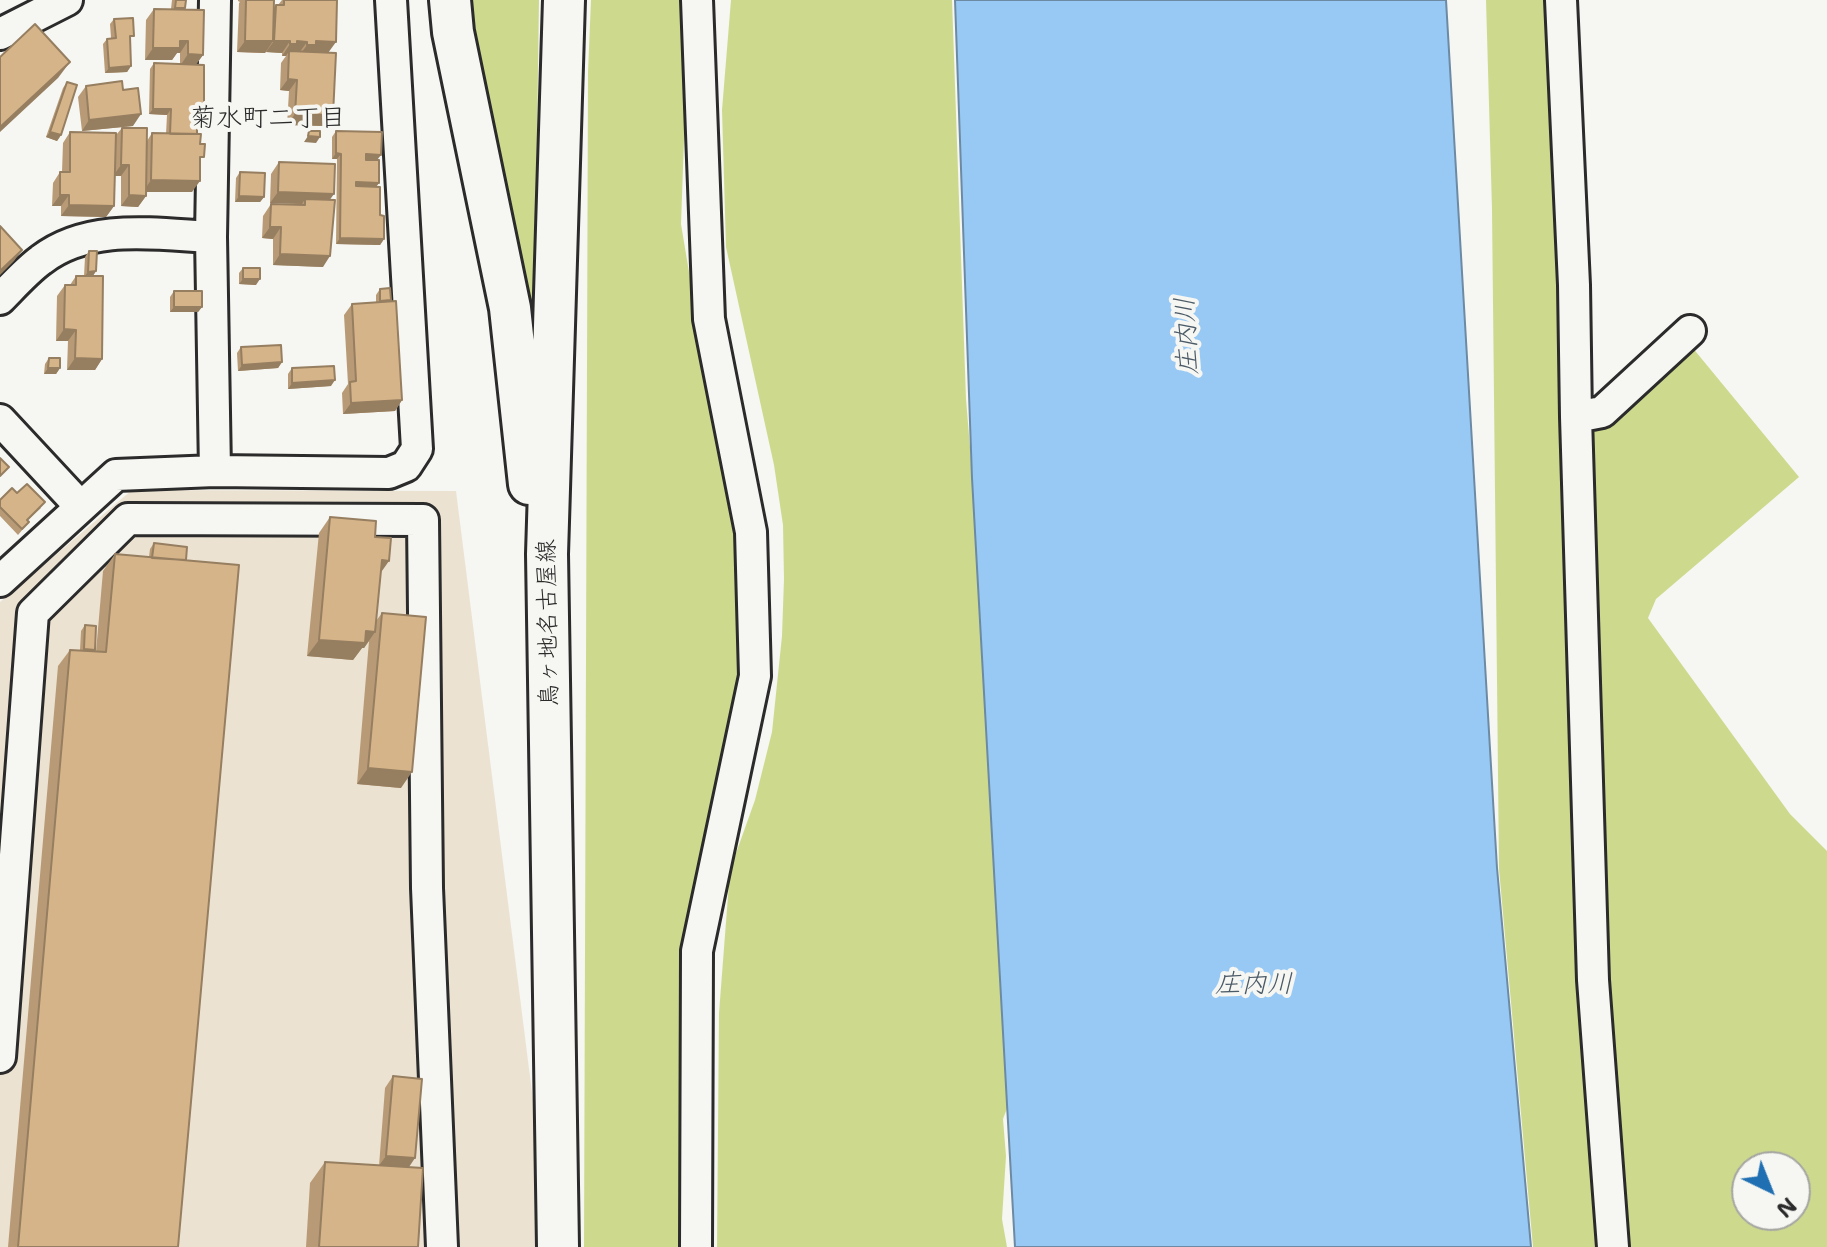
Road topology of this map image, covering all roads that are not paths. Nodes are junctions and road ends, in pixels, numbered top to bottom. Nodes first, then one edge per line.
1 (215, 0) edge
2 (391, 0) edge
3 (450, 0) edge
4 (564, 0) edge
5 (697, 0) edge
6 (1561, 0) edge
7 (61, 1) edge
8 (0, 34) edge
9 (211, 237) junction
10 (0, 299) edge
11 (1690, 331) dead end
12 (1576, 417) junction
13 (0, 420) edge
14 (215, 471) junction
15 (80, 506) junction
16 (547, 554) junction
17 (0, 581) edge
18 (0, 1057) edge
19 (442, 1247) edge
20 (558, 1247) edge
21 (696, 1247) edge
22 (1613, 1247) edge

1 - 9 street
2 - 14 street
3 - 16 main road
4 - 16 main road, 鳥ヶ地名古屋線
5 - 21 street
6 - 12 street
7 - 8 street
9 - 10 street
9 - 14 street
11 - 12 street
12 - 22 street
13 - 15 street
14 - 15 street
15 - 17 street
16 - 20 main road, 鳥ヶ地名古屋線
18 - 19 street

